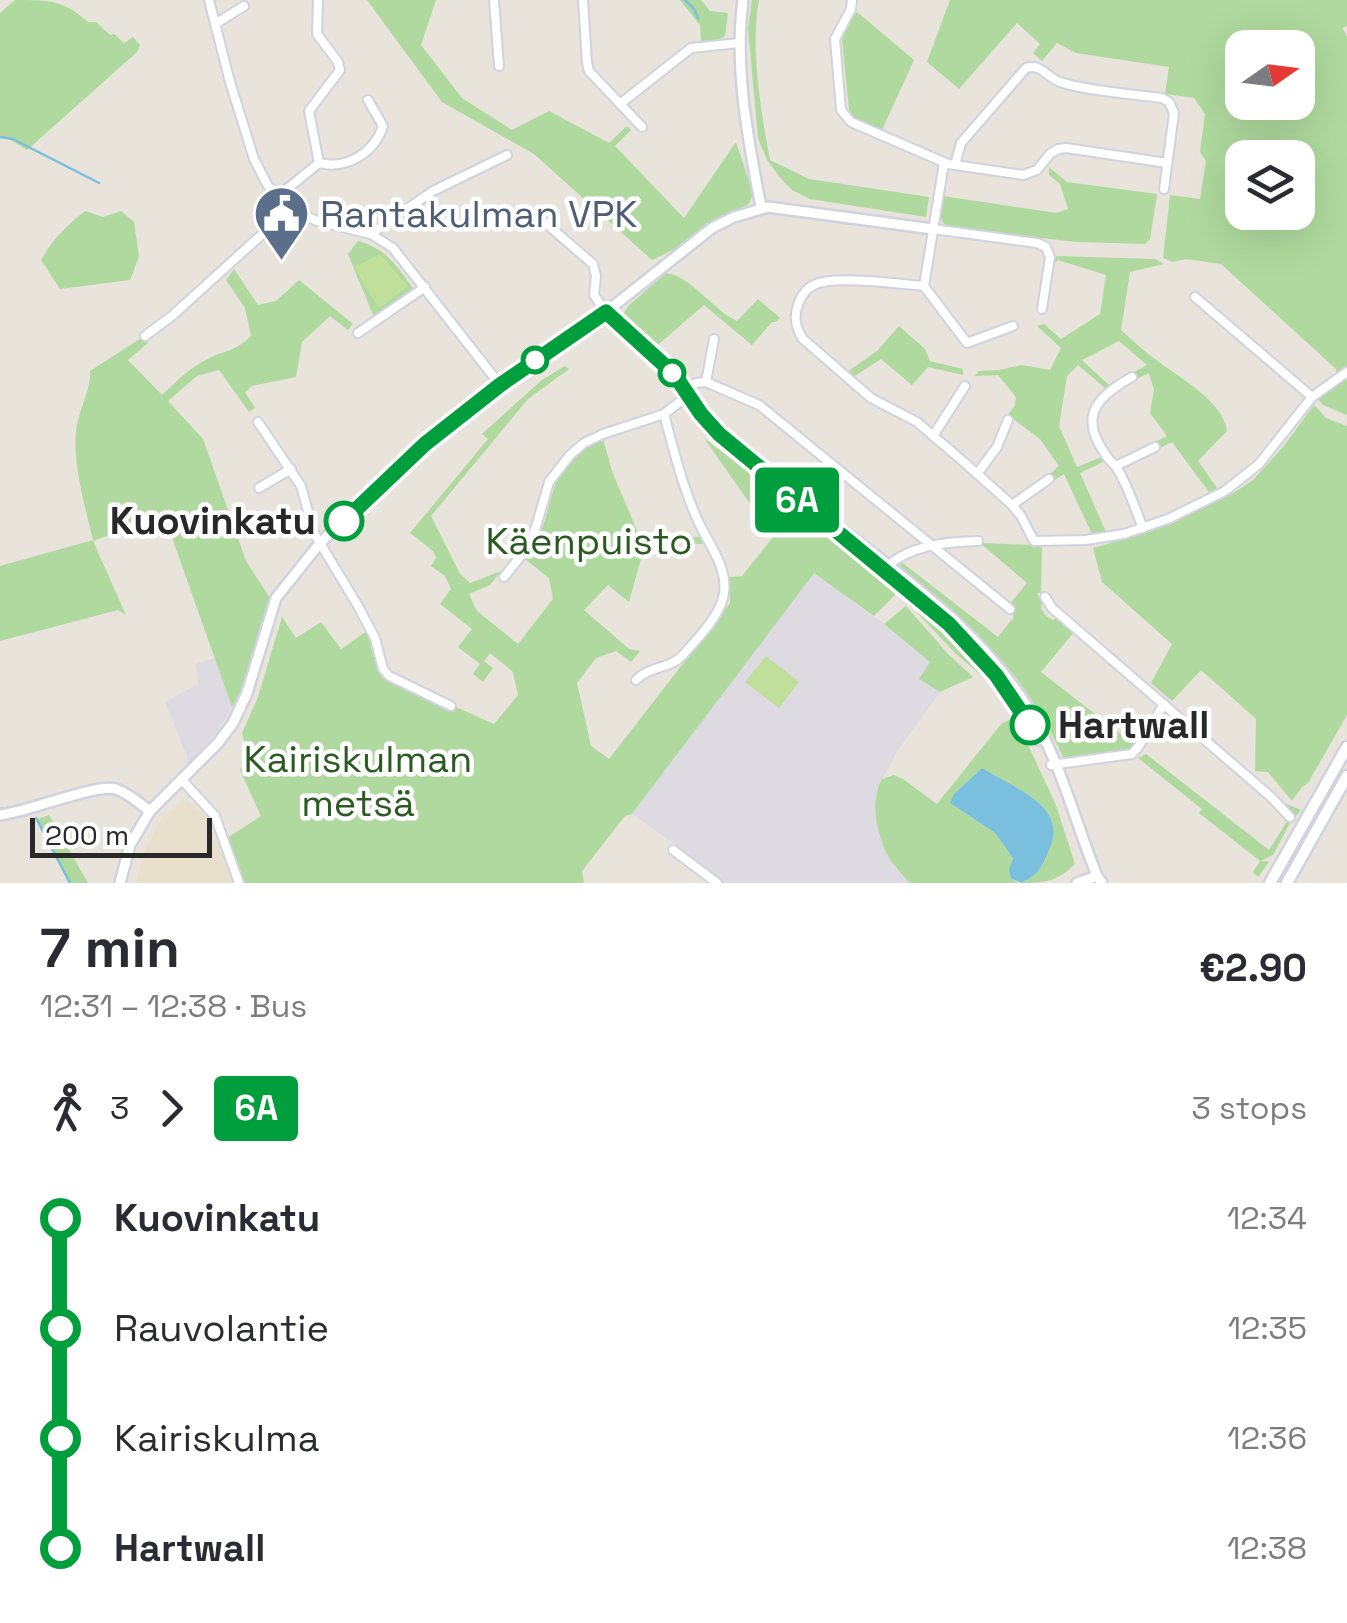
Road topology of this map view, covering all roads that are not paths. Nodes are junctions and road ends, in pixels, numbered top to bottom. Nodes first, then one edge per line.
1 (209, 0) edge
2 (318, 0) edge
3 (494, 0) edge
4 (582, 0) edge
5 (743, 0) edge
6 (852, 0) edge
7 (244, 6) dead end
8 (215, 24) junction
9 (740, 43) junction
10 (499, 66) dead end
11 (368, 100) dead end
12 (620, 104) junction
13 (642, 128) dead end
14 (507, 155) dead end
15 (1167, 163) junction
16 (320, 164) junction
17 (949, 164) junction
18 (1164, 188) dead end
19 (277, 197) junction
20 (761, 207) junction
21 (292, 208) junction
22 (523, 220) dead end
23 (933, 229) junction
24 (371, 234) junction
25 (924, 286) junction
26 (425, 288) junction
27 (1195, 296) dead end
28 (1042, 308) dead end
29 (606, 312) junction
30 (1013, 326) dead end
31 (358, 333) dead end
32 (145, 336) dead end
33 (714, 339) dead end
34 (1347, 372) edge
35 (1132, 377) dead end
36 (706, 382) junction
37 (500, 385) junction
38 (965, 386) dead end
39 (687, 392) junction
40 (1312, 397) junction
41 (664, 414) junction
42 (1008, 420) dead end
43 (258, 422) dead end
44 (933, 436) junction
45 (1154, 447) dead end
46 (1116, 466) junction
47 (291, 469) junction
48 (976, 474) junction
49 (1049, 479) dead end
50 (260, 488) dead end
51 (1012, 505) junction
52 (1144, 528) junction
53 (978, 541) dead end
54 (320, 543) junction
55 (931, 544) junction
56 (886, 567) junction
57 (504, 577) dead end
58 (1045, 597) dead end
59 (1010, 610) dead end
60 (636, 680) dead end
61 (1164, 704) junction
62 (451, 706) dead end
63 (1347, 747) edge
64 (1054, 764) junction
65 (1347, 776) edge
66 (181, 779) junction
67 (150, 811) junction
68 (0, 815) edge
69 (1290, 816) dead end
70 (673, 850) dead end
71 (1096, 880) edge
72 (120, 883) edge
73 (239, 883) edge
74 (718, 883) edge
75 (1077, 883) edge
76 (1270, 883) edge
77 (1287, 883) edge

1 - 8 street
2 - 16 street
3 - 10 street
4 - 12 street
5 - 9 street
6 - 17 street
7 - 8 street
8 - 19 street
9 - 12 street
9 - 20 street
11 - 16 street
12 - 13 street
14 - 24 street
15 - 17 street
15 - 17 street
15 - 18 street
16 - 19 street
17 - 23 street
19 - 21 street
20 - 23 street
20 - 29 street
21 - 24 street
21 - 32 street
22 - 29 street
23 - 25 street
23 - 28 street
24 - 26 street
25 - 30 street
25 - 44 street
26 - 31 street
26 - 37 street
27 - 40 street
29 - 37 street
29 - 39 street
33 - 36 street
34 - 40 street
35 - 46 street
36 - 39 street
36 - 55 street
37 - 54 street
38 - 44 street
39 - 41 street
39 - 56 street
40 - 52 street
41 - 57 street
41 - 60 street
42 - 48 street
43 - 47 street
44 - 48 street
45 - 46 street
46 - 52 street
47 - 50 street
47 - 54 street
48 - 51 street
49 - 51 street
51 - 52 street
53 - 55 street
54 - 62 street
54 - 66 street
55 - 56 street
55 - 59 street
56 - 64 street
58 - 61 street
61 - 64 street
61 - 69 street
63 - 76 main road
64 - 71 street
65 - 77 main road
66 - 67 street
66 - 73 street
67 - 68 street
67 - 72 street
70 - 74 street
71 - 75 street

